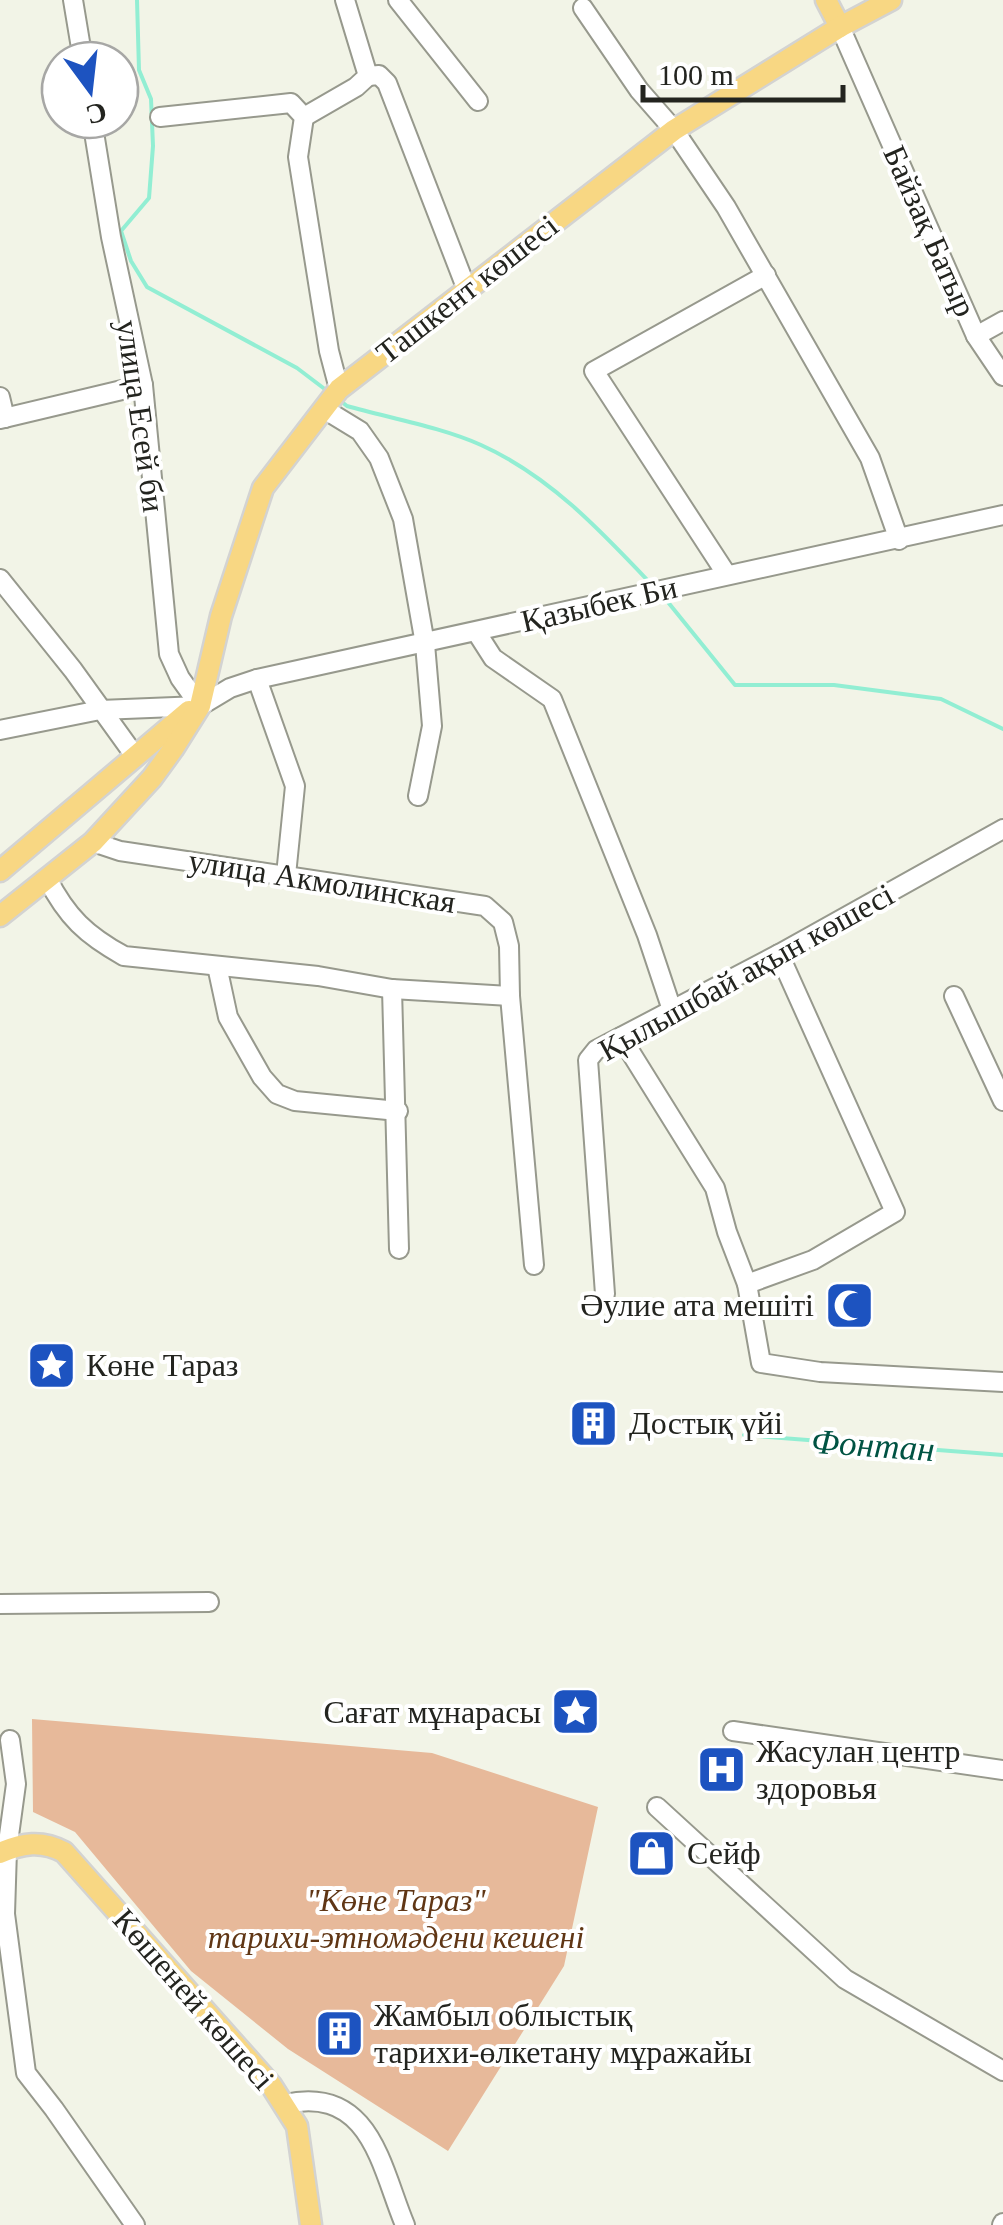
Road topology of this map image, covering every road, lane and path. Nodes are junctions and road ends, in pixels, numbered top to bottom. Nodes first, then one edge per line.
1 (74, 0) edge
2 (346, 0) edge
3 (398, 0) edge
4 (826, 0) edge
5 (891, 0) edge
6 (583, 8) dead end
7 (840, 27) junction
8 (80, 40) edge
9 (368, 76) junction
10 (478, 101) dead end
11 (160, 117) dead end
12 (304, 117) junction
13 (674, 130) junction
14 (95, 140) edge
15 (766, 276) junction
16 (467, 290) junction
17 (1003, 321) edge
18 (976, 336) junction
19 (1003, 376) edge
20 (143, 385) junction
21 (339, 388) junction
22 (0, 398) edge
23 (324, 410) junction
24 (3, 419) edge
25 (1003, 515) edge
26 (899, 540) junction
27 (727, 574) junction
28 (0, 580) edge
29 (477, 633) junction
30 (424, 644) junction
31 (257, 680) junction
32 (200, 706) junction
33 (100, 710) junction
34 (0, 730) edge
35 (135, 756) junction
36 (418, 796) dead end
37 (1003, 828) edge
38 (93, 842) junction
39 (0, 871) edge
40 (286, 874) junction
41 (47, 878) junction
42 (0, 916) edge
43 (778, 954) junction
44 (217, 966) junction
45 (392, 989) junction
46 (510, 996) junction
47 (954, 996) dead end
48 (672, 1010) junction
49 (621, 1037) junction
50 (1003, 1101) edge
51 (398, 1111) junction
52 (399, 1248) dead end
53 (534, 1265) dead end
54 (748, 1284) junction
55 (605, 1294) dead end
56 (1003, 1382) edge
57 (209, 1602) dead end
58 (0, 1604) edge
59 (733, 1730) dead end
60 (10, 1740) dead end
61 (1003, 1770) edge
62 (657, 1807) dead end
63 (4, 1852) edge
64 (1003, 2071) edge
65 (286, 2104) junction
66 (135, 2225) edge
67 (310, 2225) edge
68 (406, 2225) edge

1 - 8 street
2 - 9 street
3 - 10 street
4 - 7 main road
5 - 7 main road, Ташкент көшесі
6 - 13 street
7 - 13 main road, Ташкент көшесі
7 - 18 street, Байзақ Батыр
9 - 12 street
9 - 16 street
11 - 12 street
12 - 21 street
13 - 15 street
13 - 16 main road, Ташкент көшесі
14 - 20 street, улица Есей би
15 - 26 street
15 - 27 street
16 - 21 main road, Ташкент көшесі
17 - 18 street
18 - 19 street, Байзақ Батыр
20 - 24 street
20 - 32 street, улица Есей би
21 - 23 main road, Ташкент көшесі
22 - 24 street
23 - 30 street
23 - 32 main road, Ташкент көшесі
25 - 26 street, Қазыбек Би
26 - 27 street, Қазыбек Би
27 - 29 street, Қазыбек Би
28 - 33 street
29 - 30 street, Қазыбек Би
29 - 48 street
30 - 31 street, Қазыбек Би
30 - 36 street
31 - 32 street, Қазыбек Би
31 - 40 street
32 - 33 street
32 - 35 main road
32 - 38 main road
33 - 34 street
33 - 35 street
35 - 39 main road
37 - 43 street, Қылышбай ақын көшесі
38 - 40 street, улица Акмолинская
38 - 41 main road
40 - 46 street, улица Акмолинская
41 - 42 main road
41 - 44 street
43 - 48 street, Қылышбай ақын көшесі
43 - 54 street
44 - 45 street
44 - 51 street
45 - 46 street
45 - 51 street
46 - 53 street, улица Акмолинская
47 - 50 street
48 - 49 street, Қылышбай ақын көшесі
49 - 54 street
49 - 55 street, Қылышбай ақын көшесі
51 - 52 street
54 - 56 street
57 - 58 street
59 - 61 street
60 - 63 street
62 - 64 street
63 - 65 main road, Көшеней көшесі
63 - 66 street
65 - 67 main road, Көшеней көшесі
65 - 68 street

